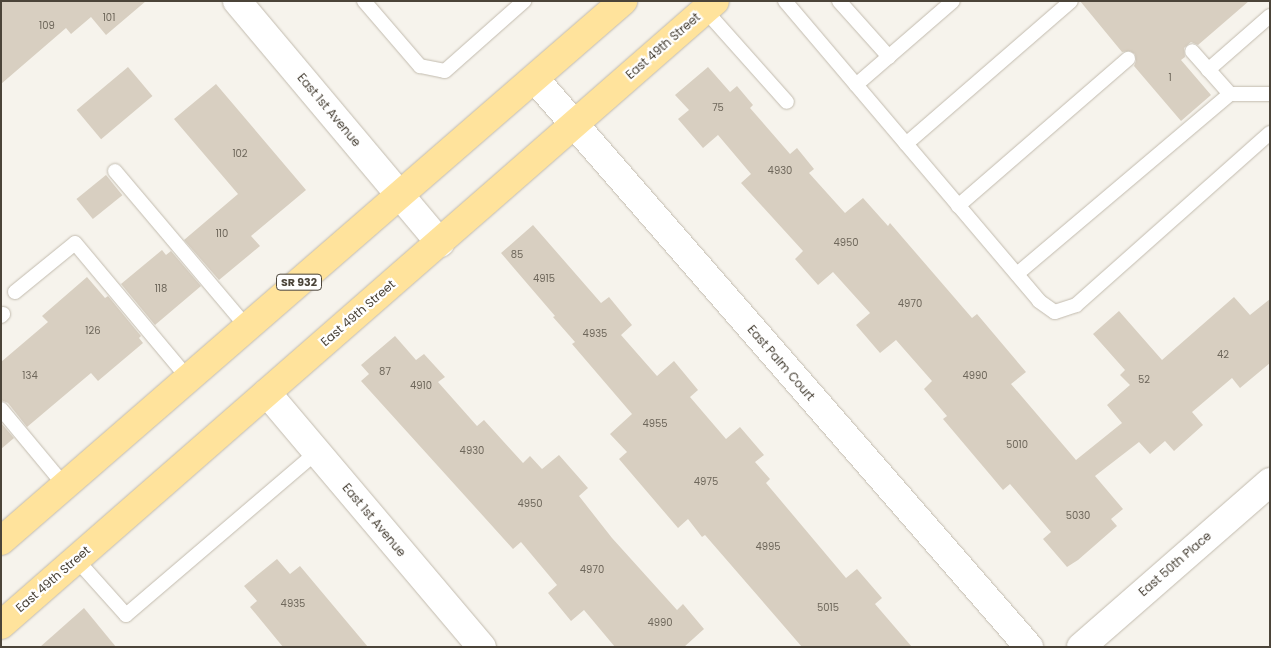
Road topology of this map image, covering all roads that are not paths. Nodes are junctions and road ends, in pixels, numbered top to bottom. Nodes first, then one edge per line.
1 (237, 1) edge
2 (364, 1) edge
3 (524, 1) edge
4 (623, 1) edge
5 (785, 1) edge
6 (839, 1) edge
7 (953, 1) edge
8 (1071, 1) edge
9 (710, 6) edge
10 (1270, 16) edge
11 (1192, 51) dead end
12 (889, 57) junction
13 (1128, 59) dead end
14 (1208, 70) junction
15 (535, 78) junction
16 (856, 85) junction
17 (1230, 94) junction
18 (1270, 94) edge
19 (787, 102) dead end
20 (573, 125) junction
21 (1270, 133) edge
22 (906, 144) junction
23 (116, 171) dead end
24 (400, 194) junction
25 (958, 206) junction
26 (440, 243) junction
27 (1017, 274) junction
28 (15, 292) dead end
29 (247, 327) junction
30 (188, 378) junction
31 (267, 393) junction
32 (1, 409) edge
33 (317, 452) junction
34 (1270, 482) edge
35 (65, 486) junction
36 (2, 539) edge
37 (76, 559) junction
38 (1, 625) edge
39 (482, 647) edge
40 (1029, 647) edge
41 (1081, 647) edge

1 - 24 street, East 1st Avenue
2 - 3 lane
4 - 15 main road, SR 932
5 - 16 lane
6 - 12 lane
7 - 12 lane
8 - 22 lane
9 - 19 lane
9 - 20 main road, East 49th Street
10 - 14 lane
11 - 14 lane
12 - 16 lane
13 - 25 lane
14 - 17 lane
15 - 20 street, East Palm Court
15 - 24 main road, SR 932
16 - 22 lane
17 - 18 lane
17 - 27 lane
20 - 26 main road, East 49th Street
20 - 40 street, East Palm Court
21 - 27 lane
22 - 25 lane
23 - 29 lane
24 - 26 street, East 1st Avenue
24 - 29 main road, SR 932
25 - 27 lane
26 - 31 main road, East 49th Street
28 - 30 lane
29 - 30 main road, SR 932
30 - 35 main road, SR 932
31 - 33 street, East 1st Avenue
31 - 37 main road, East 49th Street
32 - 35 lane
33 - 37 lane
33 - 39 street, East 1st Avenue
34 - 41 street, East 50th Place
35 - 36 main road, SR 932
37 - 38 main road, East 49th Street

